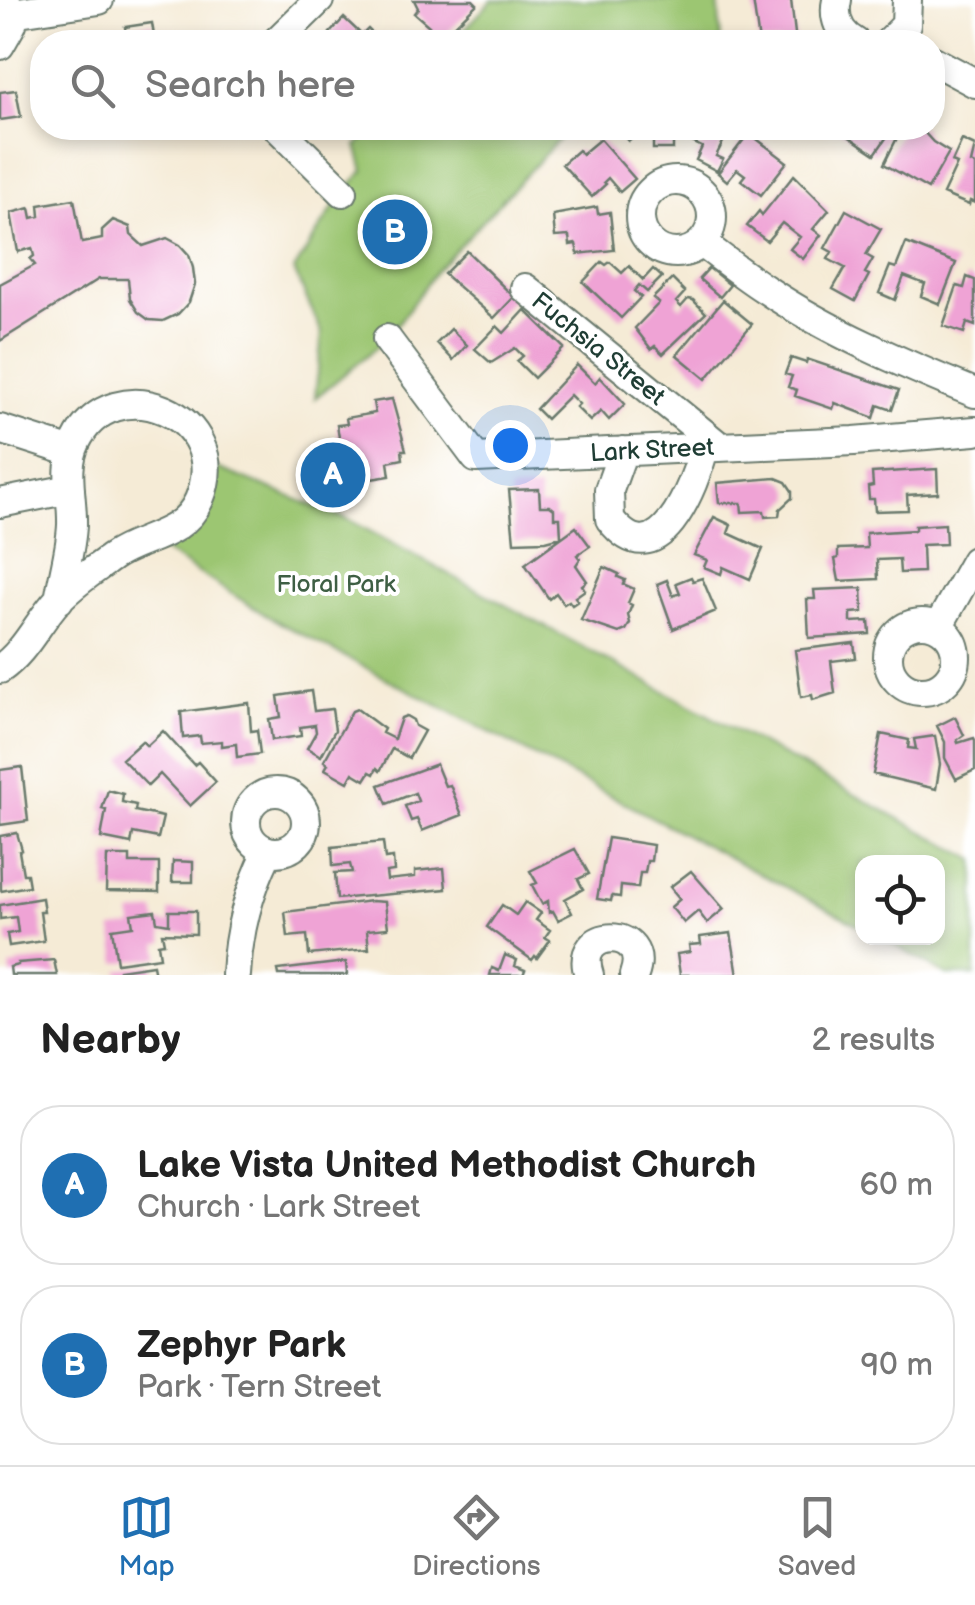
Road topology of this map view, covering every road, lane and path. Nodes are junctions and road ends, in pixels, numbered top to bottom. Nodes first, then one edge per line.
1 (99, 0) edge
2 (319, 0) edge
3 (837, 0) edge
4 (907, 0) edge
5 (9, 7) edge
6 (288, 30) edge
7 (840, 30) edge
8 (902, 30) edge
9 (0, 45) edge
10 (945, 67) edge
11 (975, 83) edge
12 (290, 140) edge
13 (343, 192) dead end
14 (702, 242) dead end
15 (525, 288) dead end
16 (387, 340) dead end
17 (975, 394) edge
18 (0, 428) edge
19 (975, 431) edge
20 (712, 446) junction
21 (623, 451) junction
22 (72, 452) junction
23 (70, 490) junction
24 (0, 502) edge
25 (975, 561) edge
26 (59, 600) junction
27 (938, 626) dead end
28 (0, 669) edge
29 (268, 852) dead end
30 (236, 975) edge
31 (589, 975) edge
32 (634, 975) edge

1 - 5 street
2 - 6 street
3 - 7 street
4 - 8 street
5 - 9 street
10 - 11 street
12 - 13 street
14 - 17 street
15 - 20 street, Fuchsia Street
16 - 21 street, Lark Street
18 - 22 street
19 - 20 street, Lark Street
20 - 21 street, Lark Street
20 - 21 street
22 - 23 street
22 - 26 street
23 - 24 street
23 - 26 street
25 - 27 street
26 - 28 street
29 - 30 street
31 - 32 street

